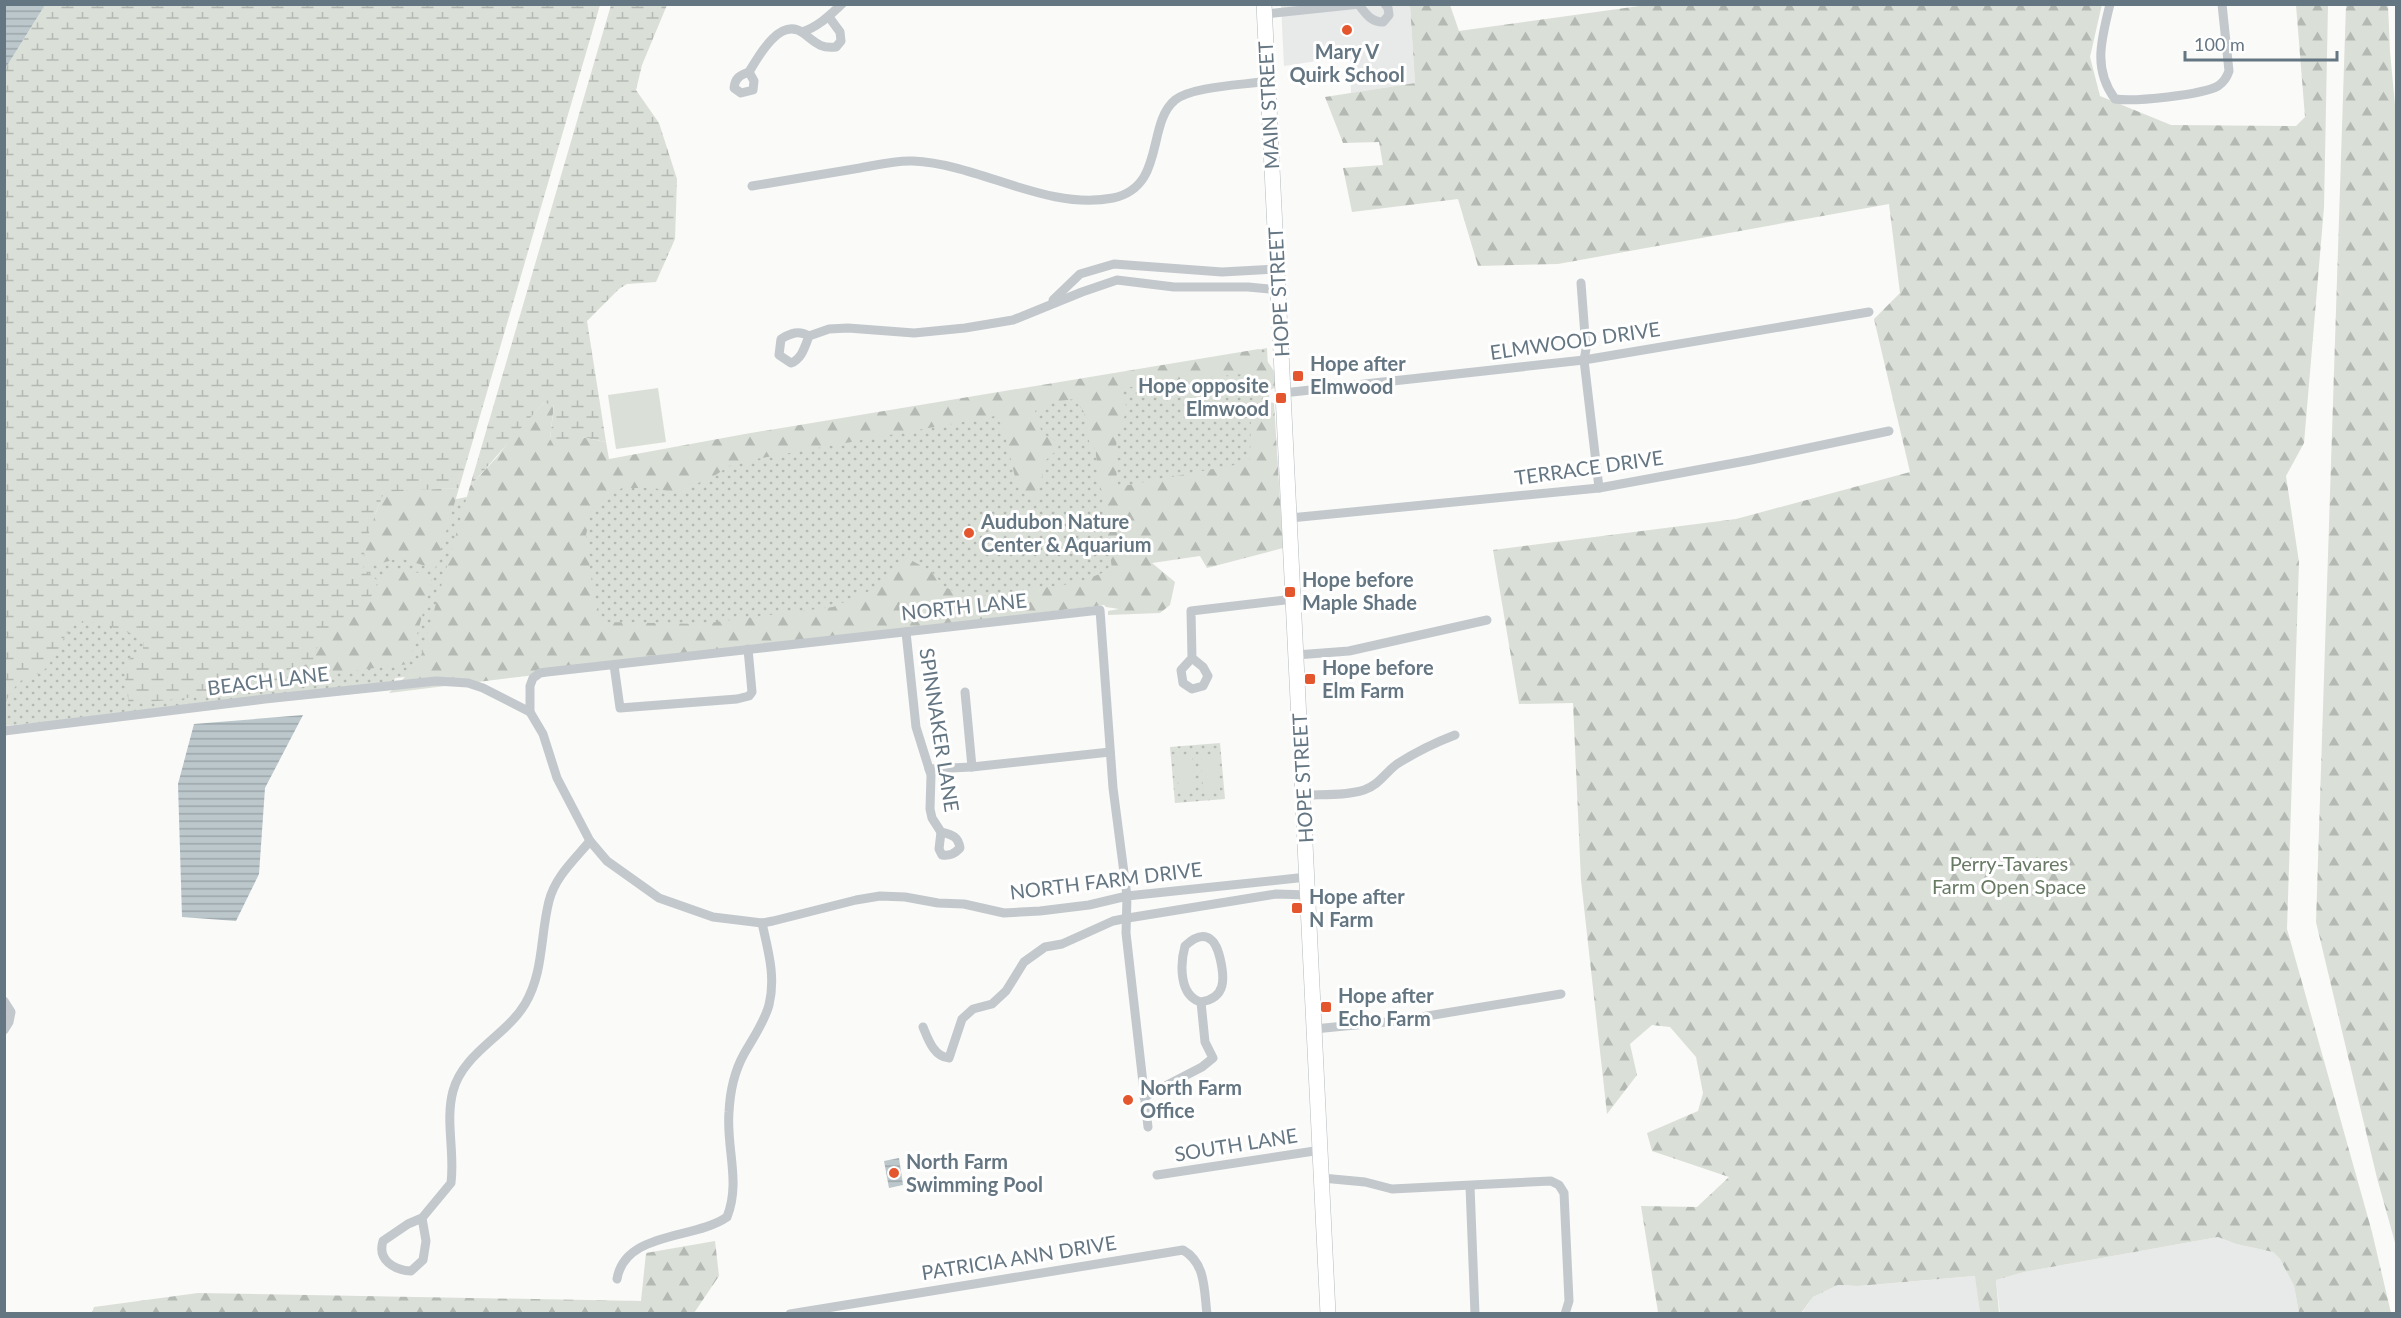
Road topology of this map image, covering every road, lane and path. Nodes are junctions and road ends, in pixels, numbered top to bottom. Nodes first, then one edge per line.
1 (842, 4) edge
2 (1385, 4) edge
3 (2110, 4) edge
4 (2222, 4) edge
5 (1360, 5) edge
6 (1264, 9) edge
7 (829, 17) junction
8 (802, 32) junction
9 (749, 72) dead end
10 (1268, 81) junction
11 (752, 186) dead end
12 (1274, 206) joint
13 (1125, 264) junction
14 (1278, 268) junction
15 (1173, 269) junction
16 (1231, 272) junction
17 (1126, 280) junction
18 (1581, 283) dead end
19 (1174, 287) junction
20 (1231, 288) junction
21 (1279, 290) junction
22 (1037, 310) junction
23 (1869, 312) dead end
24 (809, 336) dead end
25 (1584, 360) junction
26 (1283, 393) junction
27 (1889, 430) dead end
28 (1599, 488) junction
29 (1290, 518) junction
30 (1294, 599) junction
31 (1487, 620) dead end
32 (906, 632) junction
33 (748, 650) junction
34 (1296, 655) junction
35 (1192, 658) dead end
36 (614, 665) junction
37 (965, 692) dead end
38 (530, 712) junction
39 (4, 731) edge
40 (1455, 735) dead end
41 (1110, 752) junction
42 (972, 767) junction
43 (929, 769) junction
44 (1304, 795) junction
45 (941, 832) dead end
46 (590, 841) junction
47 (1308, 877) junction
48 (1308, 895) junction
49 (1127, 897) junction
50 (1128, 918) junction
51 (762, 922) junction
52 (1561, 994) dead end
53 (4, 1001) edge
54 (1201, 1002) junction
55 (923, 1027) dead end
56 (1314, 1029) junction
57 (4, 1030) edge
58 (1144, 1096) junction
59 (1148, 1127) dead end
60 (1321, 1150) junction
61 (1157, 1175) dead end
62 (1322, 1178) junction
63 (1470, 1186) junction
64 (422, 1218) junction
65 (616, 1280) dead end
66 (790, 1314) edge
67 (1207, 1314) edge
68 (1328, 1314) edge
69 (1475, 1314) edge
70 (1565, 1314) edge

1 - 7 street
2 - 5 street
3 - 4 street
5 - 6 street
6 - 10 main road, MAIN STREET
7 - 8 street
7 - 8 street
8 - 9 street
10 - 11 street
10 - 12 main road, MAIN STREET
12 - 14 main road, HOPE STREET
13 - 15 street
13 - 17 street
13 - 22 street
14 - 16 street
14 - 21 main road, HOPE STREET
15 - 16 street
15 - 19 street
16 - 20 street
17 - 19 street
17 - 22 street
18 - 25 street
19 - 20 street
20 - 21 street
21 - 26 main road, HOPE STREET
22 - 24 street
23 - 25 street, ELMWOOD DRIVE
25 - 26 street, ELMWOOD DRIVE
25 - 28 street
26 - 29 main road, HOPE STREET
27 - 28 street, TERRACE DRIVE
28 - 29 street, TERRACE DRIVE
29 - 30 main road, HOPE STREET
30 - 34 main road, HOPE STREET
30 - 35 street
31 - 34 street
32 - 33 street, NORTH LANE
32 - 41 street, NORTH LANE
32 - 43 street, SPINNAKER LANE
33 - 36 street, NORTH LANE
33 - 36 street
34 - 44 main road, HOPE STREET
36 - 38 street, NORTH LANE
37 - 42 street
38 - 39 street, BEACH LANE
38 - 46 street, NORTH FARM DRIVE
40 - 44 street
41 - 42 street
41 - 49 street, NORTH LANE
42 - 43 street
43 - 45 street, SPINNAKER LANE
44 - 47 main road, HOPE STREET
46 - 51 street, NORTH FARM DRIVE
46 - 64 street
47 - 48 main road, HOPE STREET
47 - 49 street, NORTH FARM DRIVE
48 - 50 street, NORTH FARM DRIVE
48 - 56 main road, HOPE STREET
49 - 50 street, NORTH LANE
49 - 51 street, NORTH FARM DRIVE
50 - 55 street, NORTH FARM DRIVE
50 - 58 street, NORTH LANE
51 - 65 street
52 - 56 street
53 - 57 street
54 - 54 street
54 - 58 street
56 - 60 main road, HOPE STREET
58 - 59 street, NORTH LANE
60 - 61 street, SOUTH LANE
60 - 62 main road, HOPE STREET
62 - 63 street
62 - 68 main road, HOPE STREET
63 - 69 street
63 - 70 street
64 - 64 street
66 - 67 street, PATRICIA ANN DRIVE

